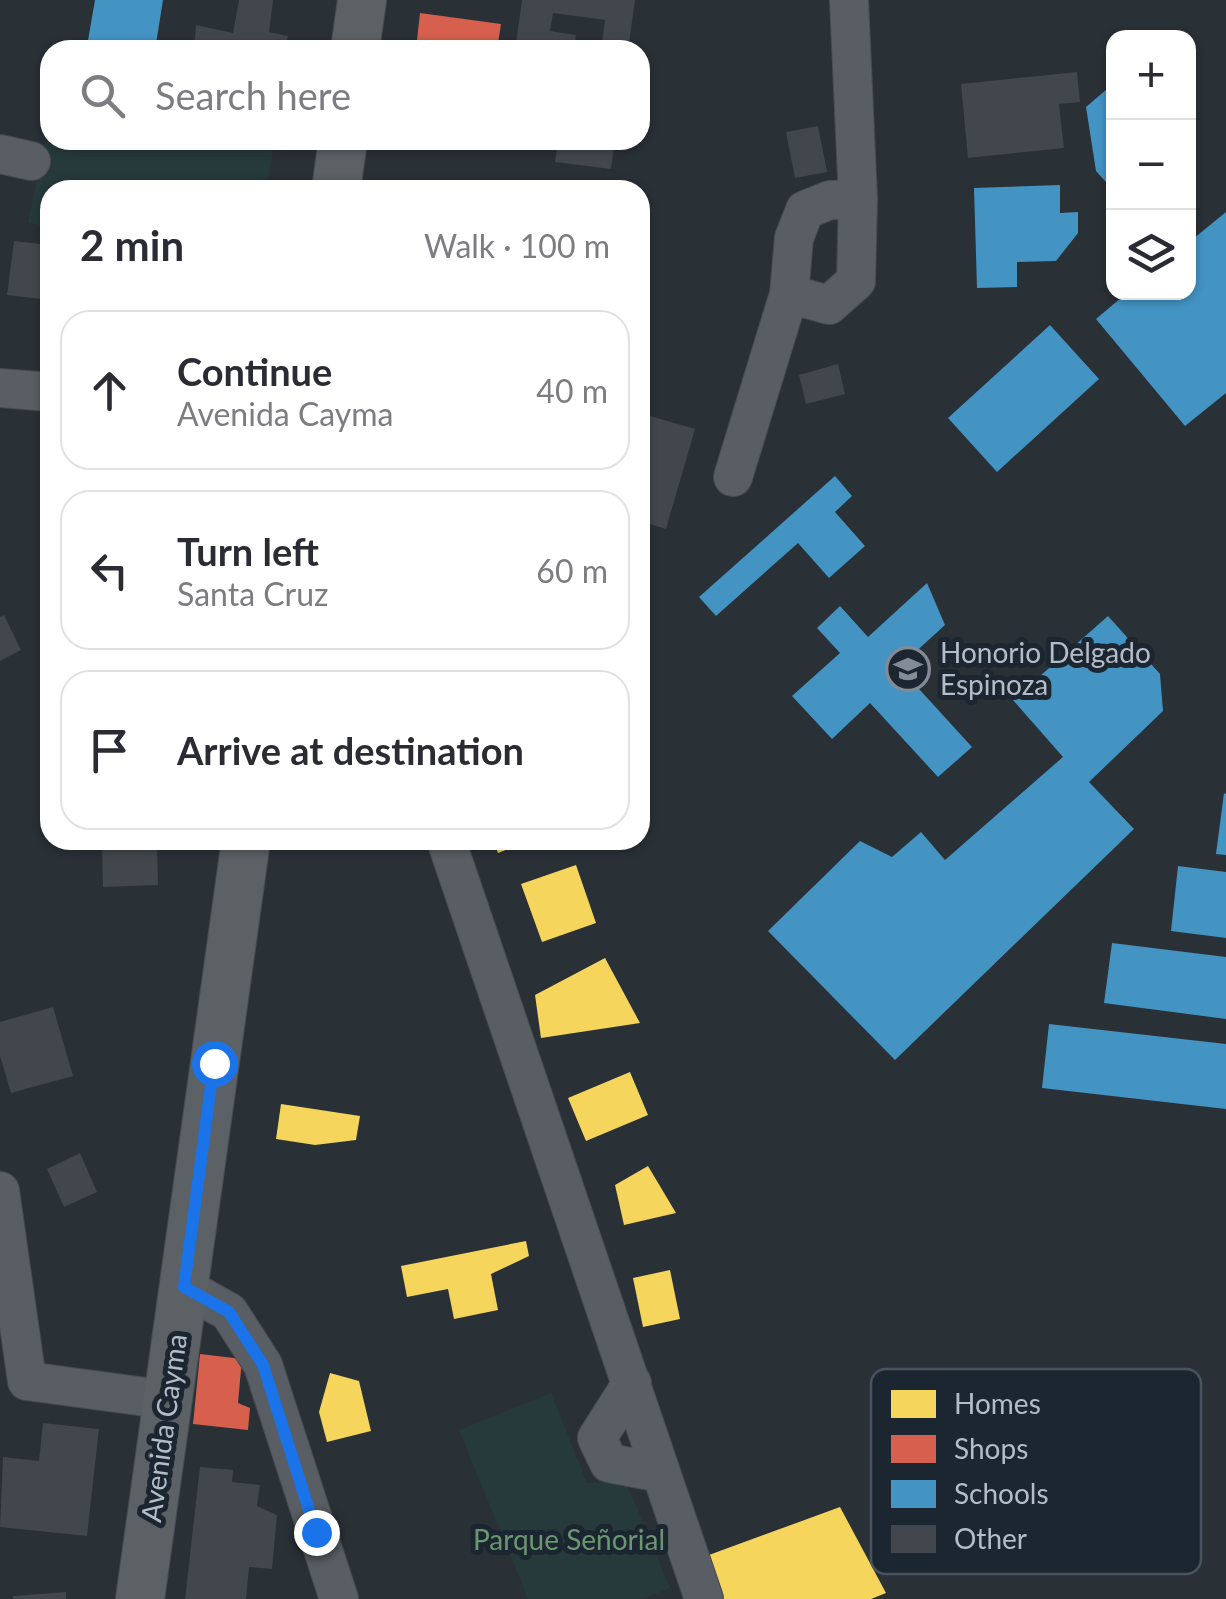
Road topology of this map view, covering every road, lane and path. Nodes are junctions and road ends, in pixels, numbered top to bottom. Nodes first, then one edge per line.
1 (362, 0) edge
2 (849, 0) edge
3 (356, 40) edge
4 (342, 150) edge
5 (337, 180) edge
6 (858, 199) junction
7 (790, 294) junction
8 (0, 388) edge
9 (40, 391) edge
10 (733, 477) dead end
11 (245, 850) edge
12 (449, 850) edge
13 (0, 1191) edge
14 (184, 1287) junction
15 (632, 1383) junction
16 (168, 1400) junction
17 (662, 1473) junction
18 (140, 1599) edge
19 (339, 1599) edge
20 (704, 1599) edge

1 - 3 main road
2 - 6 street
4 - 5 main road
6 - 7 street
6 - 7 street
7 - 10 street
8 - 9 street
11 - 14 main road, Avenida Cayma
12 - 15 street
13 - 16 street
14 - 16 main road, Avenida Cayma
14 - 19 street
15 - 17 street
15 - 17 street
16 - 18 main road, Avenida Cayma
17 - 20 street

